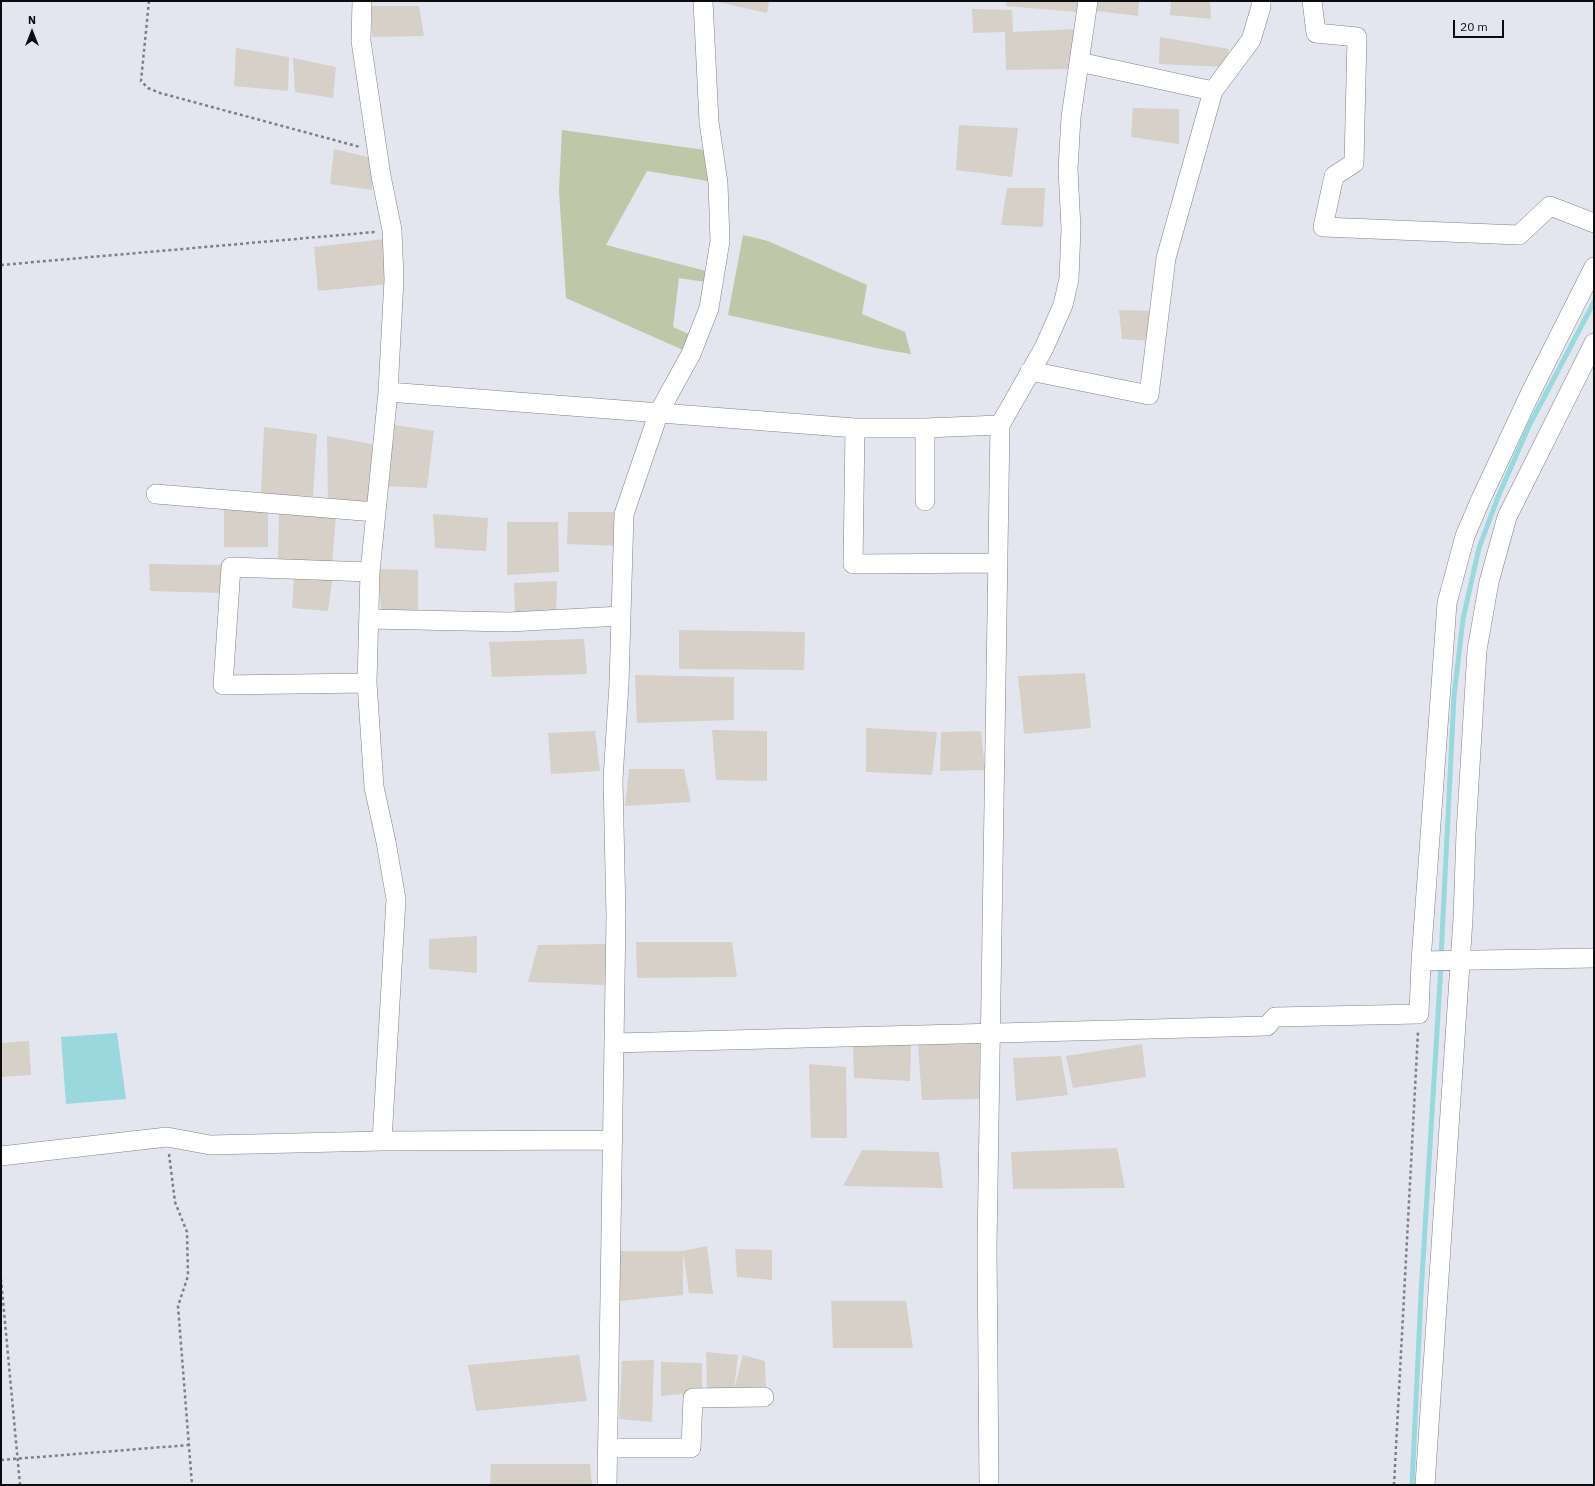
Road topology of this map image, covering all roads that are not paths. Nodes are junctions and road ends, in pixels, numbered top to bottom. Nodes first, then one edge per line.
1 (362, 1) edge
2 (704, 1) edge
3 (1088, 1) edge
4 (1261, 1) edge
5 (1312, 1) edge
6 (1079, 62) junction
7 (1213, 91) junction
8 (1594, 223) edge
9 (1594, 267) edge
10 (1594, 343) edge
11 (1030, 371) junction
12 (388, 392) junction
13 (658, 412) junction
14 (1000, 424) junction
15 (855, 428) junction
16 (925, 428) junction
17 (156, 494) dead end
18 (925, 501) dead end
19 (375, 512) junction
20 (998, 563) junction
21 (370, 572) junction
22 (621, 616) junction
23 (369, 619) junction
24 (367, 683) junction
25 (1594, 958) edge
26 (1456, 960) junction
27 (1425, 961) junction
28 (990, 1033) junction
29 (614, 1043) junction
30 (613, 1140) junction
31 (382, 1141) junction
32 (1, 1156) edge
33 (764, 1397) dead end
34 (608, 1448) junction
35 (607, 1485) edge
36 (989, 1485) edge
37 (1425, 1485) edge

1 - 12 street
2 - 13 street
3 - 6 street
4 - 7 street
5 - 8 street
6 - 7 street
6 - 11 street
7 - 11 street
9 - 27 street
10 - 26 street
11 - 14 street
12 - 13 street
12 - 19 street
13 - 15 street
13 - 22 street
14 - 16 street
14 - 20 street
15 - 16 street
15 - 20 street
16 - 18 street
17 - 19 street
19 - 21 street
20 - 28 street
21 - 23 street
21 - 24 street
22 - 23 street
22 - 29 street
23 - 24 street
24 - 31 street
25 - 26 street
26 - 27 street
26 - 37 street
27 - 28 street
28 - 29 street
28 - 36 street
29 - 30 street
30 - 31 street
30 - 34 street
31 - 32 street
33 - 34 street
34 - 35 street

